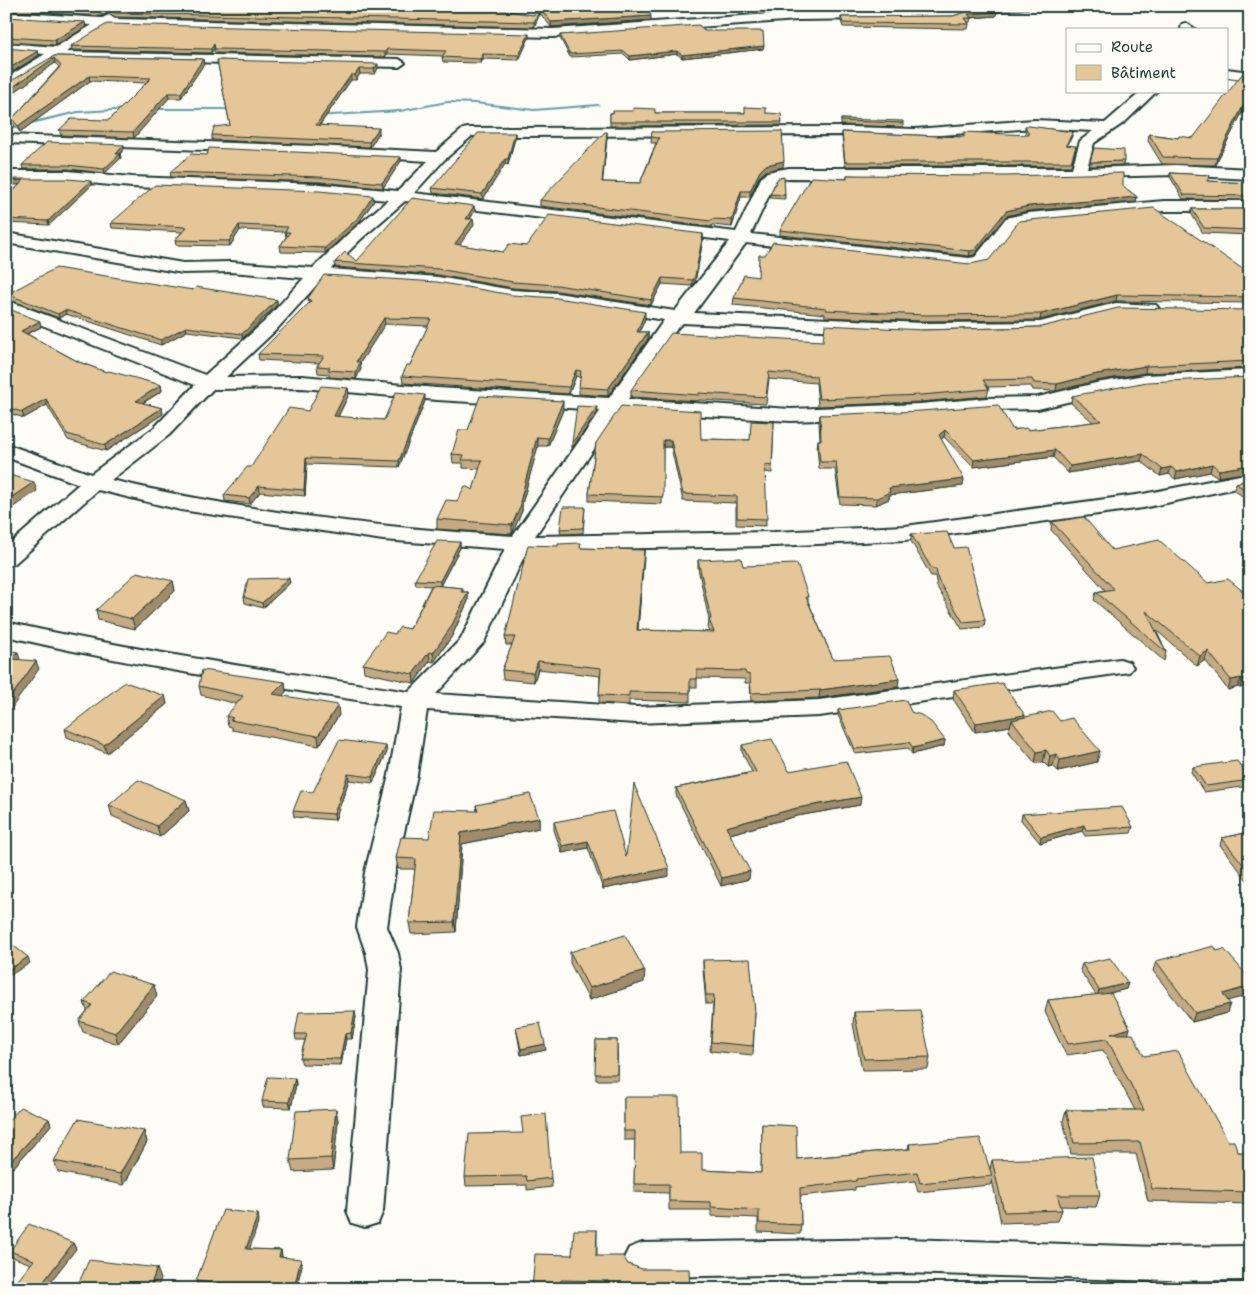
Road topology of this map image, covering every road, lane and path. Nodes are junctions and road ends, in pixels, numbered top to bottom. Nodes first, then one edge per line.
1 (479, 6) edge
2 (545, 6) edge
3 (974, 6) edge
4 (120, 11) edge
5 (533, 14) junction
6 (6, 16) edge
7 (104, 22) junction
8 (503, 32) junction
9 (6, 47) edge
10 (56, 53) junction
11 (398, 63) dead end
12 (1228, 73) edge
13 (1250, 76) edge
14 (6, 84) edge
15 (1149, 92) edge
16 (1108, 127) junction
17 (6, 139) edge
18 (22, 152) edge
19 (439, 157) junction
20 (1078, 172) junction
21 (1250, 174) edge
22 (6, 176) edge
23 (401, 196) junction
24 (1250, 206) edge
25 (6, 238) edge
26 (741, 238) junction
27 (316, 275) junction
28 (6, 306) edge
29 (1162, 309) edge
30 (677, 316) junction
31 (1250, 376) edge
32 (208, 384) junction
33 (614, 404) junction
34 (6, 450) edge
35 (1250, 479) edge
36 (94, 482) junction
37 (520, 543) junction
38 (6, 559) edge
39 (6, 629) edge
40 (1120, 667) dead end
41 (416, 701) junction
42 (365, 1211) dead end
43 (642, 1260) dead end
44 (1250, 1263) edge

1 - 5 street
2 - 5 street
3 - 8 street
4 - 7 street
5 - 8 street
6 - 7 street
7 - 8 street
7 - 10 street
9 - 10 street
10 - 11 street
10 - 14 street
12 - 13 street
15 - 16 street
16 - 19 street
16 - 20 street
17 - 18 street
18 - 19 street
19 - 23 street
20 - 21 street
20 - 26 street
22 - 23 street
23 - 26 street
23 - 27 street
24 - 26 street
25 - 27 street
26 - 30 street
27 - 30 street
27 - 32 street
28 - 32 street
29 - 30 street
30 - 33 street
31 - 33 street
32 - 33 street
32 - 36 street
33 - 37 street
34 - 36 street
35 - 37 street
36 - 37 street
36 - 38 street
37 - 41 street
39 - 41 street
40 - 41 street
41 - 42 street
43 - 44 street

